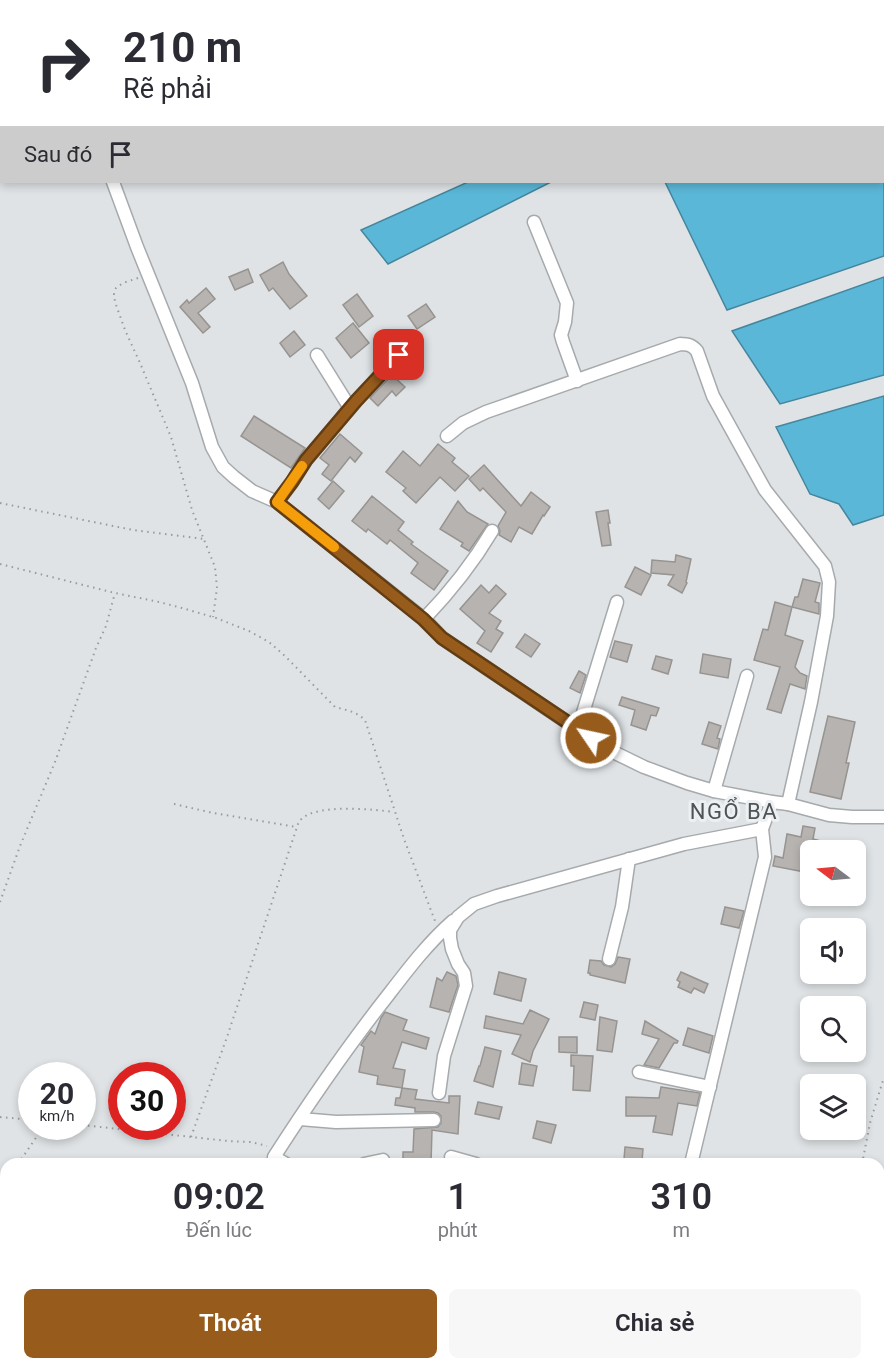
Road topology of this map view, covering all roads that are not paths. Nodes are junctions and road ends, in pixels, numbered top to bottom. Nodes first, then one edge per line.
1 (113, 183) edge
2 (534, 222) dead end
3 (317, 355) dead end
4 (399, 355) dead end
5 (577, 381) junction
6 (350, 408) junction
7 (447, 436) dead end
8 (277, 502) junction
9 (492, 531) dead end
10 (617, 602) dead end
11 (423, 619) junction
12 (747, 676) dead end
13 (578, 729) junction
14 (714, 791) junction
15 (772, 802) junction
16 (788, 804) junction
17 (884, 818) edge
18 (762, 829) junction
19 (629, 859) junction
20 (458, 917) junction
21 (609, 959) dead end
22 (639, 1072) dead end
23 (710, 1087) junction
24 (439, 1093) dead end
25 (300, 1119) junction
26 (434, 1120) dead end
27 (451, 1157) dead end
28 (276, 1158) edge
29 (455, 1158) edge
30 (692, 1158) edge

1 - 8 street
2 - 5 street
3 - 6 street
4 - 6 street
5 - 7 street
5 - 16 street
6 - 8 street
8 - 11 street
9 - 11 street
10 - 13 street
11 - 13 street
12 - 14 street
13 - 14 street
14 - 15 street
15 - 16 street
15 - 18 street
16 - 17 street
18 - 19 street
18 - 23 street
19 - 20 street
19 - 21 street
20 - 24 street
20 - 25 street
22 - 23 street
23 - 30 street
25 - 26 street
25 - 28 street
27 - 29 street

